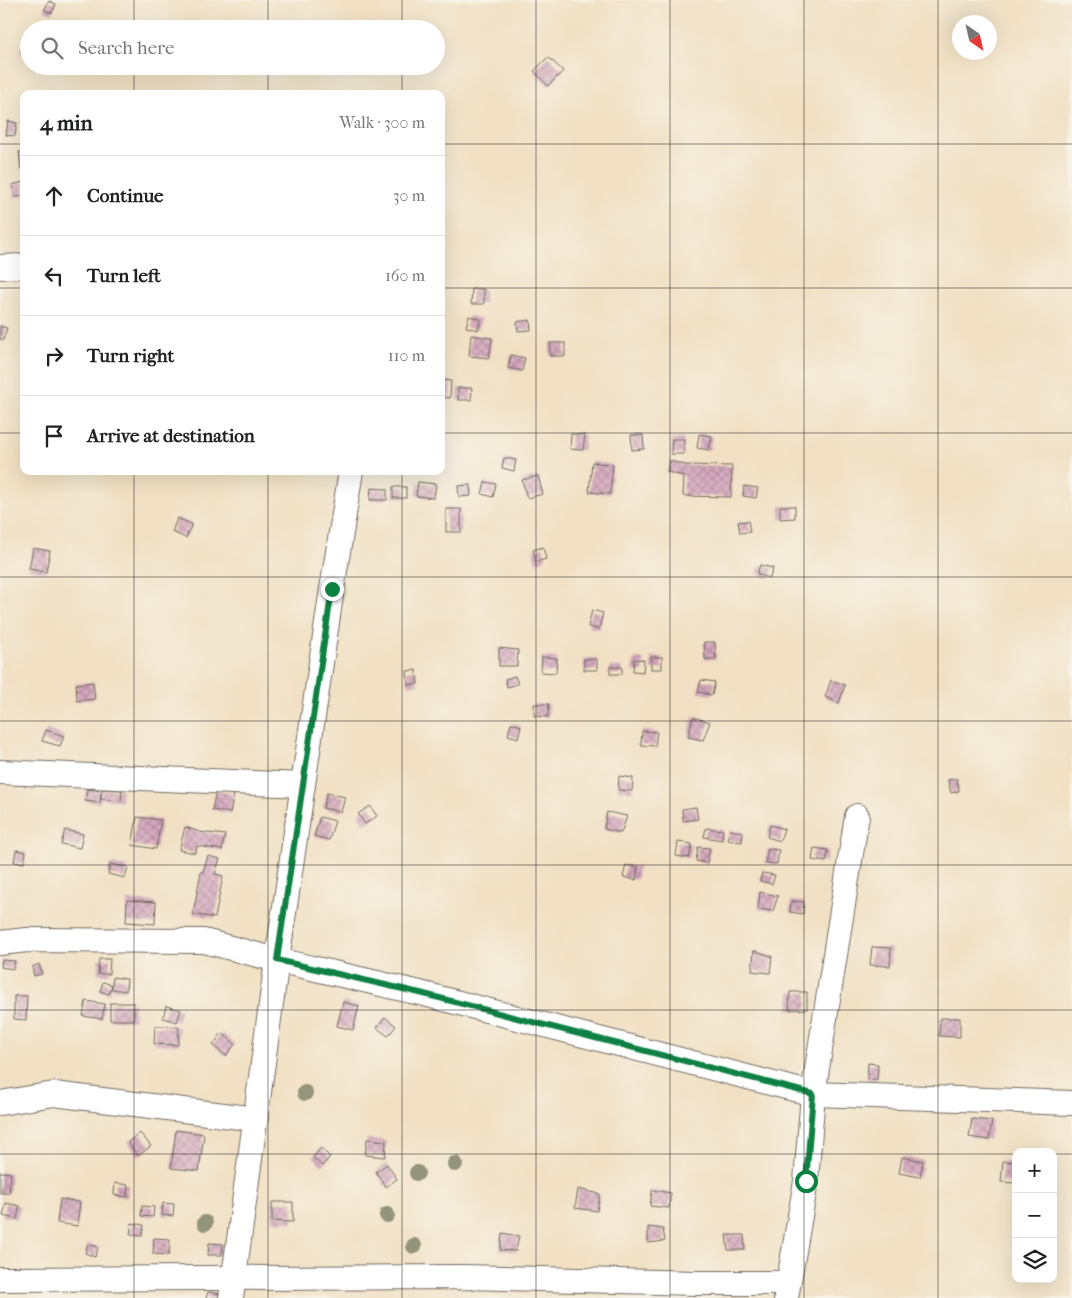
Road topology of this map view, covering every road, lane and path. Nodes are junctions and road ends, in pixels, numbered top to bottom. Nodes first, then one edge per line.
1 (20, 266) edge
2 (0, 267) edge
3 (351, 475) edge
4 (0, 772) edge
5 (303, 784) junction
6 (857, 816) dead end
7 (0, 943) edge
8 (277, 960) junction
9 (813, 1094) junction
10 (0, 1103) edge
11 (1072, 1103) edge
12 (256, 1119) junction
13 (0, 1279) edge
14 (232, 1288) edge
15 (787, 1290) edge

1 - 2 street
3 - 5 street
4 - 5 street
5 - 8 street
6 - 9 street
7 - 8 street
8 - 9 street
8 - 12 street
9 - 11 street
9 - 15 street
10 - 12 street
12 - 14 street
13 - 14 street
14 - 15 street

